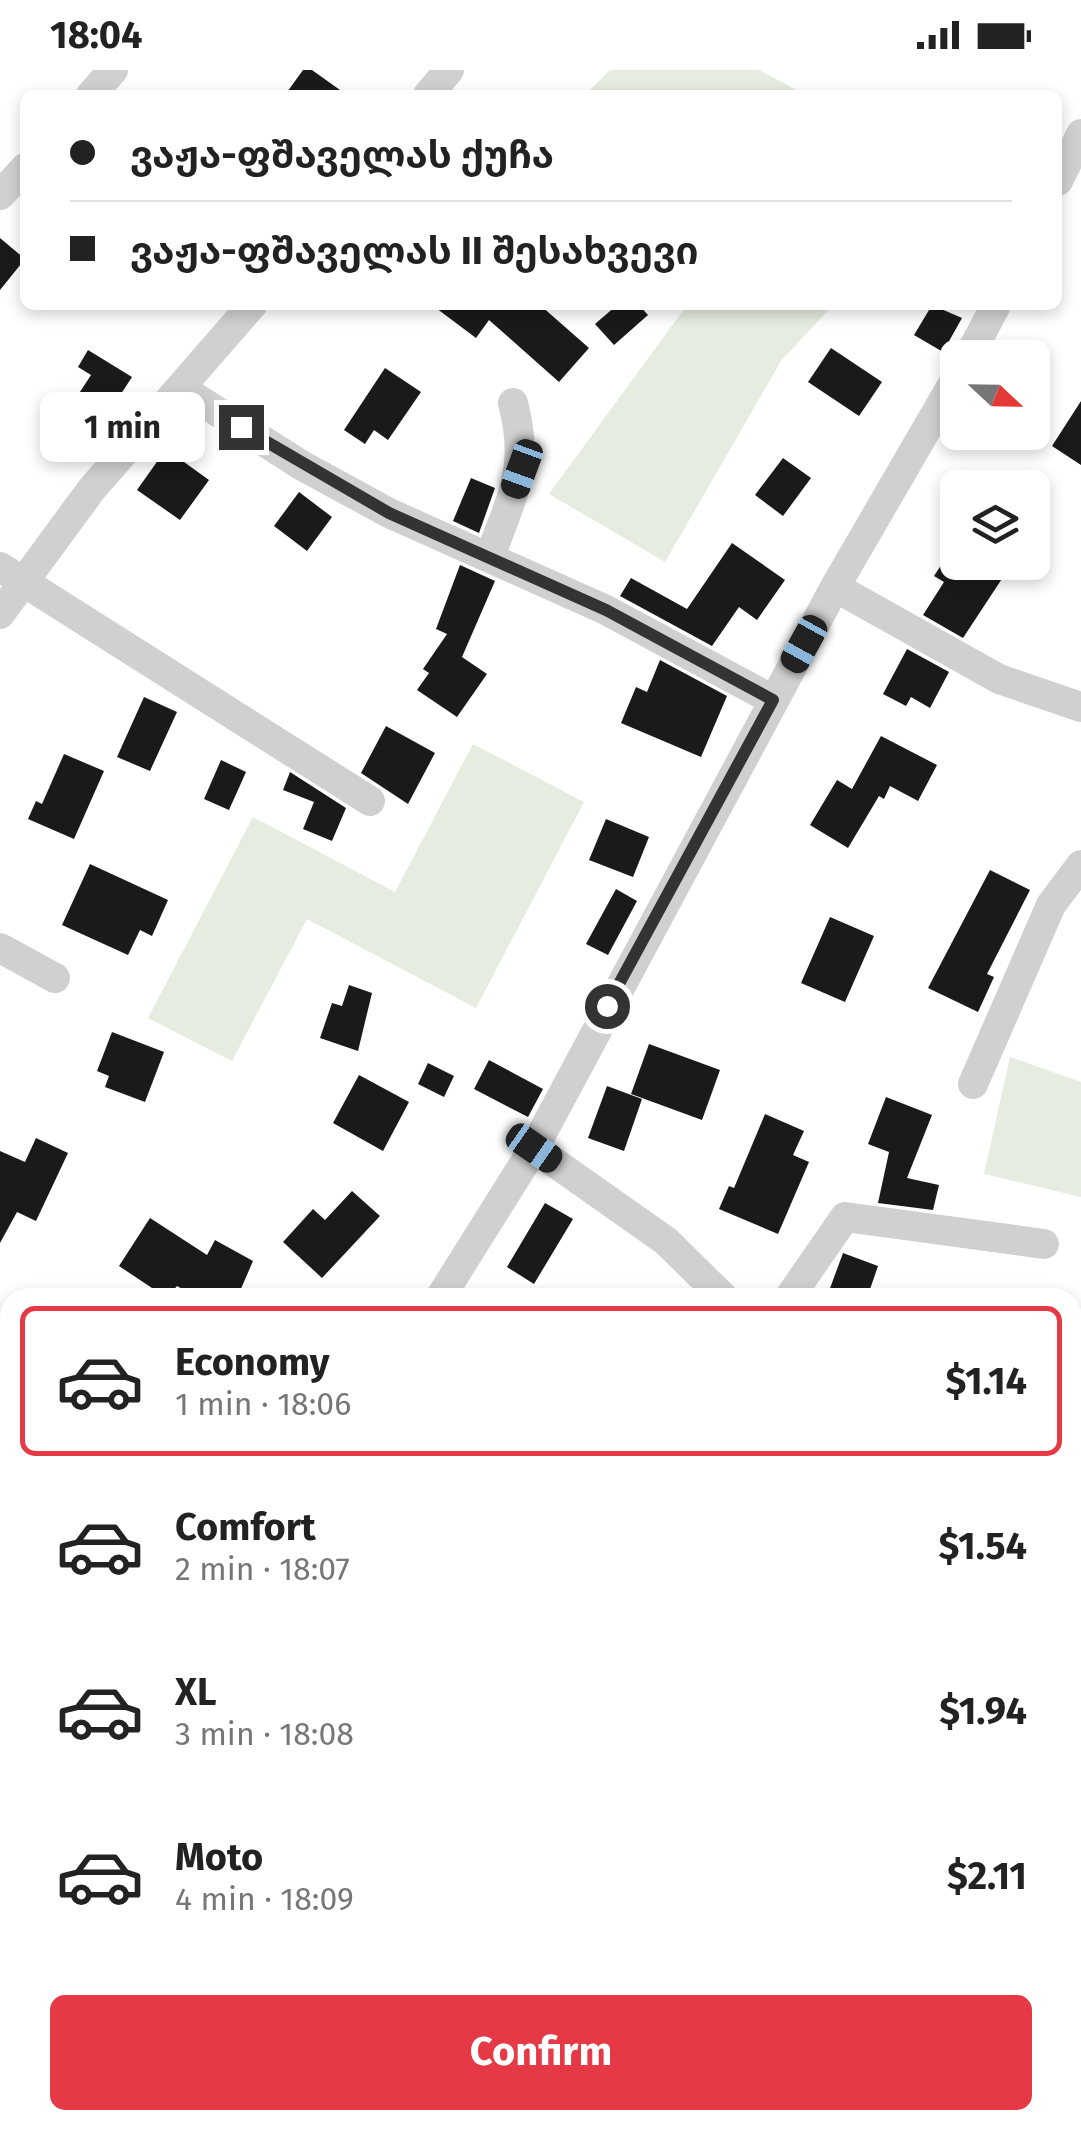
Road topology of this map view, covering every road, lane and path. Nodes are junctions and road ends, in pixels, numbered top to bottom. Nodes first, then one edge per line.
1 (113, 70) edge
2 (450, 70) edge
3 (96, 90) edge
4 (432, 90) edge
5 (1081, 134) edge
6 (20, 173) edge
7 (1062, 173) edge
8 (0, 194) edge
9 (248, 310) edge
10 (993, 310) edge
11 (978, 340) edge
12 (182, 389) junction
13 (513, 403) dead end
14 (940, 406) edge
15 (490, 556) junction
16 (10, 574) edge
17 (834, 587) junction
18 (0, 614) edge
19 (773, 700) junction
20 (1081, 707) edge
21 (370, 801) dead end
22 (1081, 865) edge
23 (0, 948) edge
24 (55, 978) dead end
25 (973, 1084) dead end
26 (534, 1148) junction
27 (1044, 1244) dead end
28 (446, 1288) edge
29 (714, 1288) edge
30 (796, 1288) edge

1 - 3 street
2 - 4 street
5 - 7 street
6 - 8 street
9 - 12 street
10 - 11 street
12 - 15 street
12 - 16 street
13 - 15 street
14 - 17 street
15 - 19 street
16 - 18 street
16 - 21 street
17 - 19 street
17 - 20 street
19 - 26 street
22 - 25 street
23 - 24 street
26 - 28 street
26 - 29 street
27 - 30 street

